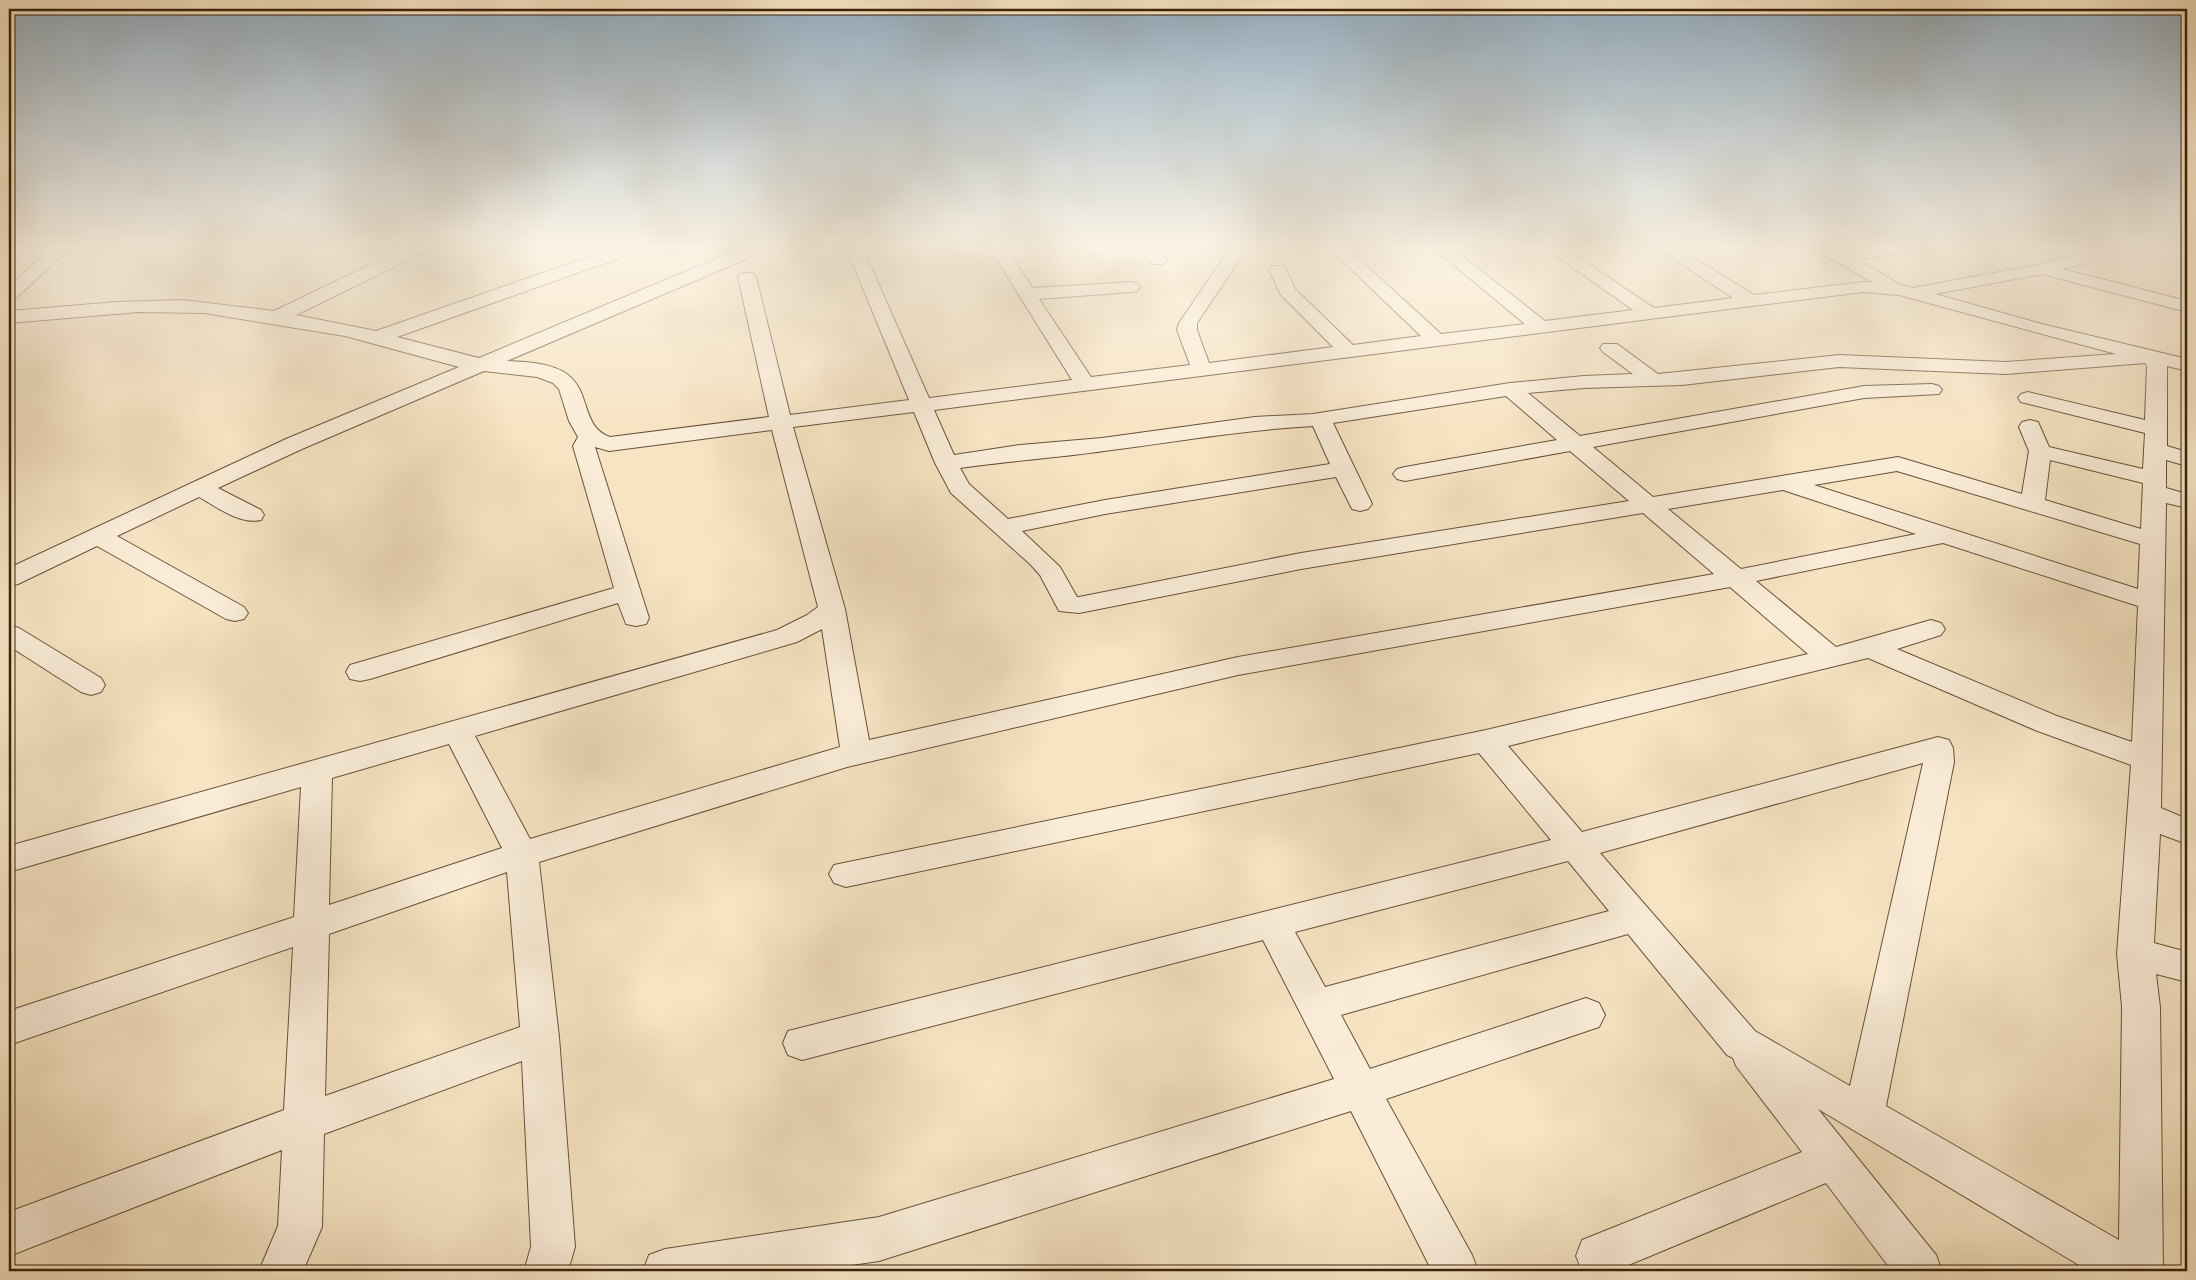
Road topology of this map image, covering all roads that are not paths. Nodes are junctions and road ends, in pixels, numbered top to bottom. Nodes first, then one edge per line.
1 (170, 307) edge
2 (187, 307) edge
3 (298, 307) edge
4 (466, 307) edge
5 (619, 307) edge
6 (755, 307) edge
7 (879, 307) edge
8 (1036, 307) edge
9 (1199, 307) edge
10 (1303, 307) edge
11 (1400, 307) edge
12 (1515, 307) edge
13 (1638, 307) edge
14 (1706, 307) edge
15 (1960, 307) edge
16 (1649, 314) junction
17 (9, 317) edge
18 (277, 317) junction
19 (1541, 327) junction
20 (378, 338) junction
21 (1436, 340) junction
22 (1610, 348) dead end
23 (1348, 351) junction
24 (2150, 358) junction
25 (2187, 365) edge
26 (481, 366) junction
27 (1201, 369) junction
28 (1654, 380) junction
29 (1085, 384) junction
30 (1510, 389) junction
31 (1932, 390) dead end
32 (2028, 398) dead end
33 (921, 404) junction
34 (1320, 419) junction
35 (782, 422) junction
36 (2030, 427) dead end
37 (589, 437) junction
38 (1574, 443) junction
39 (2040, 451) junction
40 (2187, 459) edge
41 (946, 463) junction
42 (2155, 463) junction
43 (1344, 469) junction
44 (1405, 474) dead end
45 (1785, 482) junction
46 (199, 488) junction
47 (2187, 501) edge
48 (2033, 503) junction
49 (1360, 504) dead end
50 (1646, 504) junction
51 (252, 515) dead end
52 (1004, 527) junction
53 (1945, 535) junction
54 (98, 536) junction
55 (2152, 540) junction
56 (9, 556) edge
57 (20, 572) edge
58 (1734, 578) junction
59 (628, 592) junction
60 (2151, 602) junction
61 (832, 609) junction
62 (235, 613) dead end
63 (636, 618) dead end
64 (1931, 629) dead end
65 (11, 638) edge
66 (1870, 648) junction
67 (1831, 658) junction
68 (360, 672) dead end
69 (91, 685) dead end
70 (457, 730) junction
71 (1486, 741) junction
72 (856, 754) junction
73 (2147, 759) junction
74 (317, 771) junction
75 (2145, 816) junction
76 (2187, 832) edge
77 (1574, 846) junction
78 (522, 854) junction
79 (9, 859) edge
80 (846, 874) dead end
81 (1635, 918) junction
82 (1272, 923) junction
83 (311, 927) junction
84 (2135, 954) junction
85 (2187, 967) edge
86 (1316, 1006) junction
87 (1586, 1015) dead end
88 (9, 1028) edge
89 (540, 1036) junction
90 (802, 1043) dead end
91 (1741, 1043) junction
92 (1360, 1090) junction
93 (1864, 1114) junction
94 (304, 1122) junction
95 (1833, 1160) junction
96 (9, 1234) edge
97 (1598, 1256) dead end
98 (766, 1264) edge
99 (281, 1271) edge
100 (546, 1271) edge
101 (665, 1271) edge
102 (1456, 1271) edge
103 (1920, 1271) edge
104 (2131, 1271) edge
105 (2141, 1271) edge

1 - 17 street
2 - 18 street
3 - 18 street
4 - 20 street
5 - 26 street
6 - 35 street
7 - 33 street
8 - 29 street
9 - 27 street
10 - 23 street
11 - 21 street
12 - 19 street
13 - 16 street
14 - 16 street
15 - 24 street
16 - 19 street
18 - 20 street
19 - 21 street
20 - 26 street
21 - 23 street
22 - 28 street
23 - 27 street
24 - 25 street
24 - 28 street
24 - 42 street
26 - 37 street
26 - 46 street
27 - 29 street
28 - 30 street
29 - 33 street
30 - 34 street
30 - 38 street
31 - 38 street
32 - 42 street
33 - 35 street
33 - 41 street
34 - 41 street
34 - 43 street
35 - 37 street
35 - 61 street
36 - 39 street
37 - 59 street
38 - 44 street
38 - 50 street
39 - 42 street
39 - 48 street
40 - 42 street
41 - 52 street
42 - 47 street
42 - 55 street
43 - 49 street
43 - 52 street
45 - 48 street
45 - 50 street
45 - 53 street
46 - 51 street
46 - 54 street
48 - 55 street
50 - 52 street
50 - 58 street
53 - 58 street
53 - 60 street
54 - 57 street
54 - 62 street
55 - 60 street
56 - 57 street
58 - 67 street
58 - 72 street
59 - 63 street
59 - 68 street
60 - 73 street
61 - 70 street
61 - 72 street
64 - 66 street
65 - 69 street
66 - 67 street
66 - 73 street
67 - 71 street
70 - 74 street
70 - 78 street
71 - 77 street
71 - 80 street
72 - 78 street
73 - 75 street
74 - 79 street
74 - 83 street
75 - 76 street
75 - 84 street
77 - 81 street
77 - 82 street
77 - 93 street
78 - 83 street
78 - 89 street
81 - 86 street
81 - 91 street
82 - 86 street
82 - 90 street
83 - 88 street
83 - 94 street
84 - 85 street
84 - 105 street
86 - 92 street
87 - 92 street
89 - 94 street
89 - 100 street
91 - 93 street
91 - 95 street
92 - 98 street
92 - 102 street
93 - 104 street
94 - 96 street
94 - 99 street
95 - 97 street
95 - 103 street
98 - 101 street

